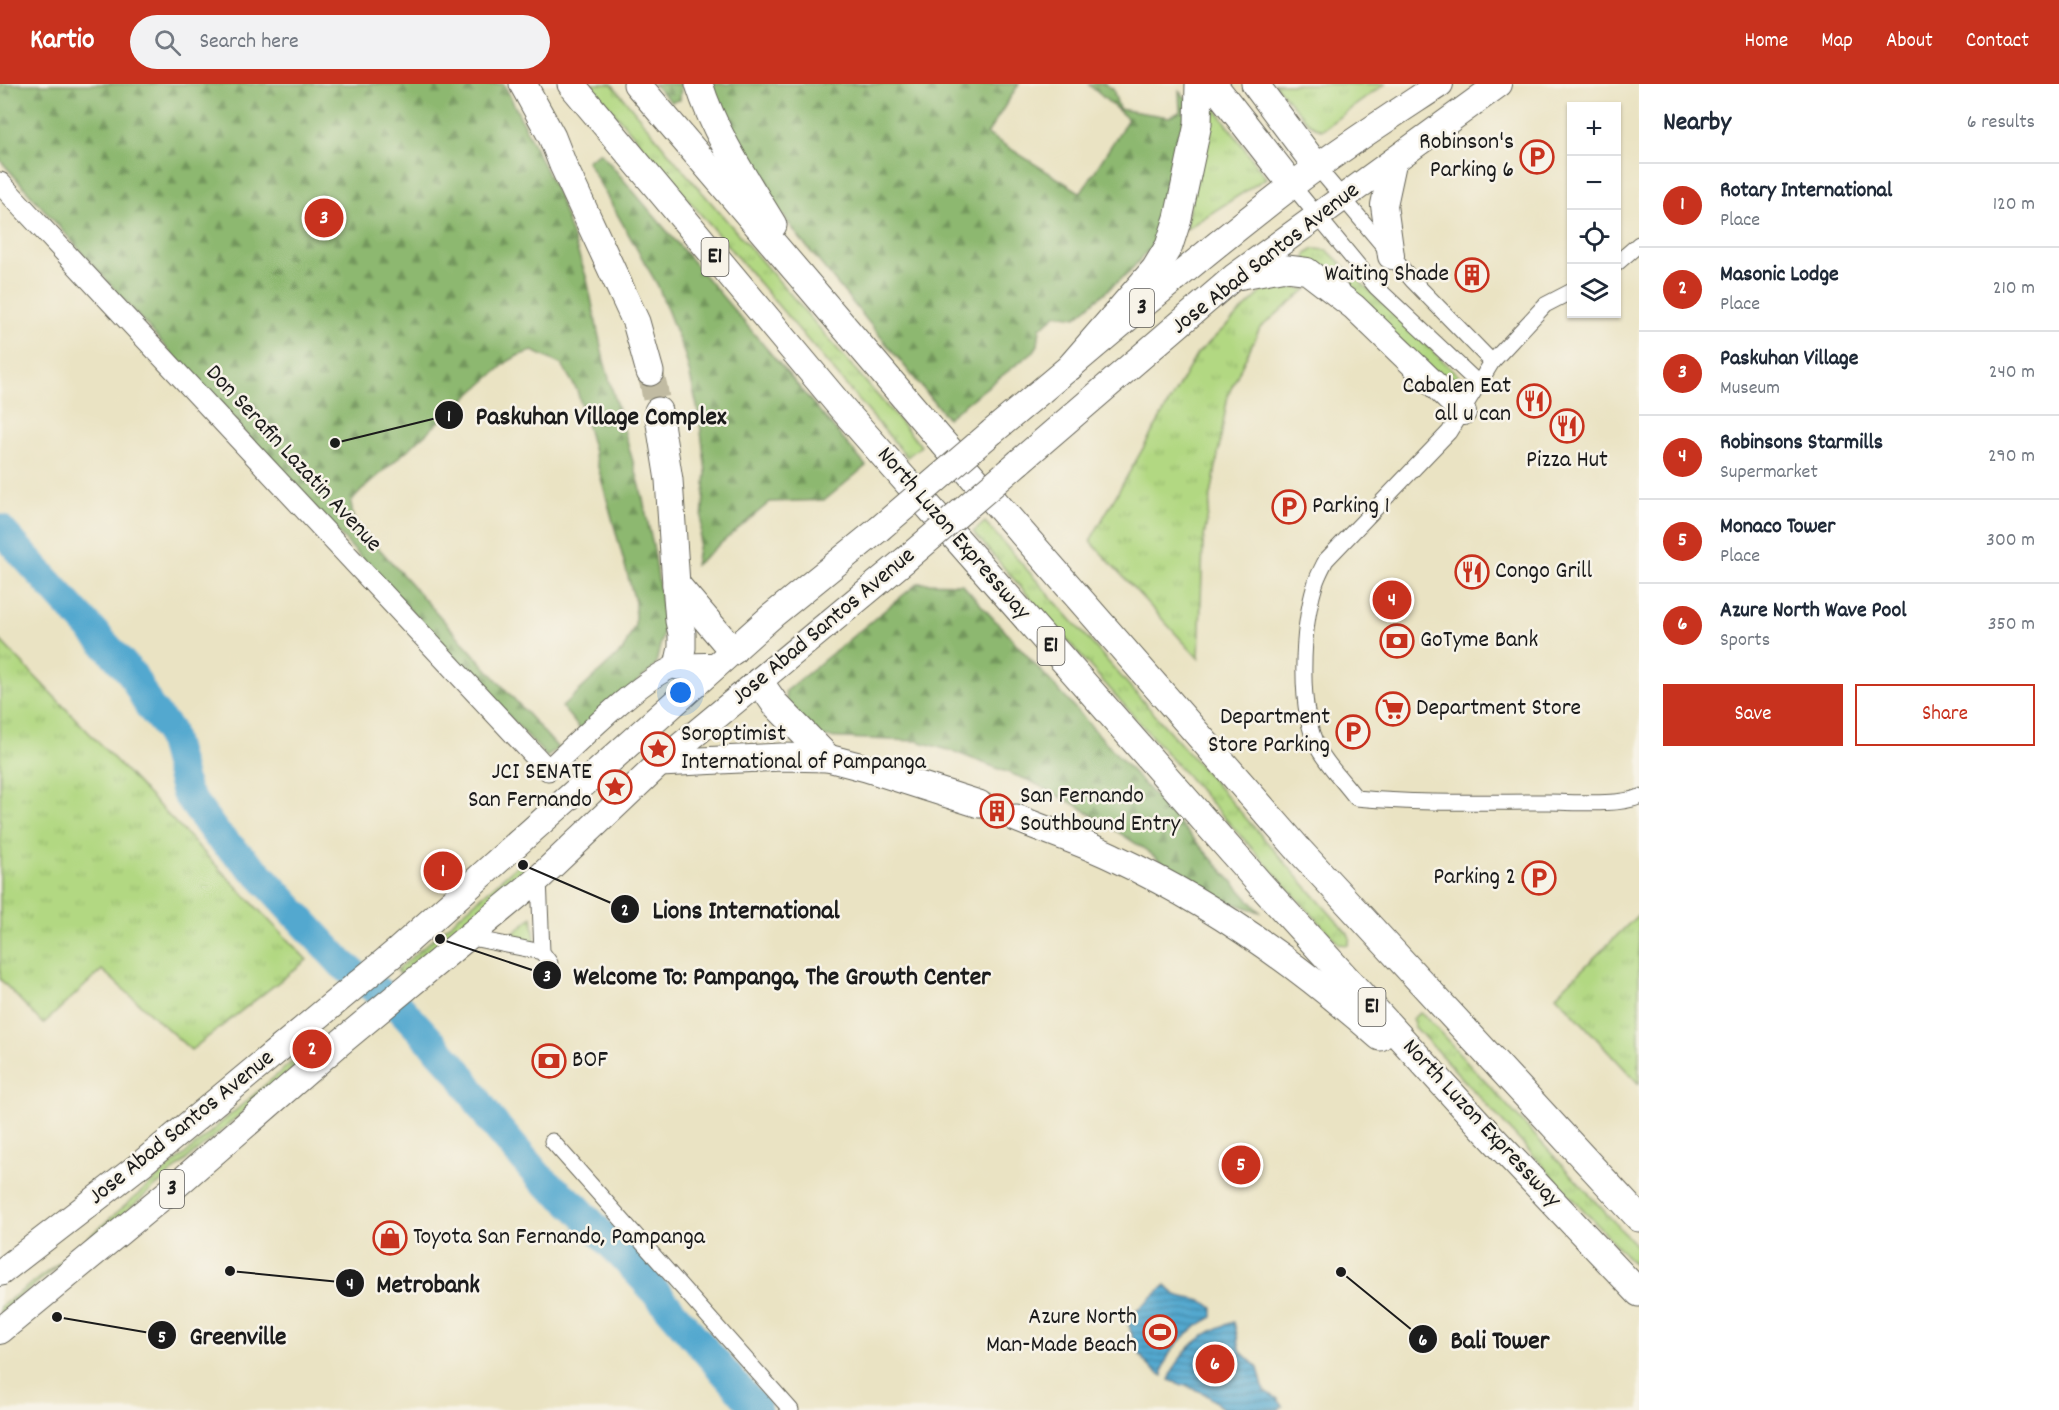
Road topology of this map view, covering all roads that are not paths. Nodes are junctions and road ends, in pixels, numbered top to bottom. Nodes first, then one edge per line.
1 (523, 84) edge
2 (571, 84) edge
3 (637, 84) edge
4 (699, 84) edge
5 (1199, 84) edge
6 (1213, 84) edge
7 (1255, 84) edge
8 (1440, 84) edge
9 (1499, 84) edge
10 (1393, 162) junction
11 (1317, 167) junction
12 (0, 183) edge
13 (1292, 185) junction
14 (1343, 198) junction
15 (1316, 217) junction
16 (1639, 244) edge
17 (1391, 256) junction
18 (1621, 260) edge
19 (1234, 278) junction
20 (1567, 294) edge
21 (833, 316) junction
22 (1492, 362) junction
23 (1070, 367) junction
24 (650, 372) tunnel mouth
25 (1480, 385) junction
26 (657, 411) tunnel mouth
27 (1463, 412) junction
28 (676, 584) junction
29 (726, 657) junction
30 (670, 670) junction
31 (759, 681) junction
32 (644, 730) junction
33 (828, 758) junction
34 (660, 763) junction
35 (1639, 796) edge
36 (979, 804) tunnel mouth
37 (1016, 818) tunnel mouth
38 (539, 878) junction
39 (467, 937) junction
40 (1484, 1129) junction
41 (552, 1141) dead end
42 (1639, 1218) edge
43 (0, 1273) edge
44 (1639, 1293) edge
45 (0, 1331) edge
46 (791, 1410) edge

1 - 24 highway
2 - 40 highway, North Luzon Expressway / E1
3 - 21 highway, E1
4 - 21 highway
5 - 23 highway
6 - 13 highway
7 - 11 highway
8 - 11 highway, Jose Abad Santos Avenue / 3
9 - 10 highway, Jose Abad Santos Avenue / 3
10 - 14 highway, Jose Abad Santos Avenue / 3
10 - 17 highway
11 - 13 highway, Jose Abad Santos Avenue / 3
11 - 14 street
12 - 30 main road, Don Serafin Lazatin Avenue
13 - 15 street
13 - 23 highway, Jose Abad Santos Avenue / 3
14 - 15 highway, Jose Abad Santos Avenue / 3
14 - 17 street
15 - 19 highway, Jose Abad Santos Avenue / 3
15 - 25 street
16 - 18 street
17 - 22 street
19 - 27 highway
19 - 31 highway, Jose Abad Santos Avenue / 3, bridge
20 - 22 street
21 - 42 highway, E1
22 - 25 street
23 - 29 highway, Jose Abad Santos Avenue / 3, bridge
25 - 27 street
26 - 28 highway
27 - 35 street
28 - 29 highway
28 - 30 highway
29 - 30 main road
29 - 31 highway
29 - 32 highway, Jose Abad Santos Avenue / 3
30 - 32 highway
31 - 33 highway
31 - 34 highway, Jose Abad Santos Avenue / 3
32 - 43 highway, Jose Abad Santos Avenue / 3
33 - 34 highway
33 - 36 highway
34 - 38 highway, Jose Abad Santos Avenue / 3
37 - 40 highway
38 - 39 highway, Jose Abad Santos Avenue / 3
38 - 39 street
39 - 45 highway, Jose Abad Santos Avenue / 3
40 - 44 highway, North Luzon Expressway / E1
41 - 46 street

